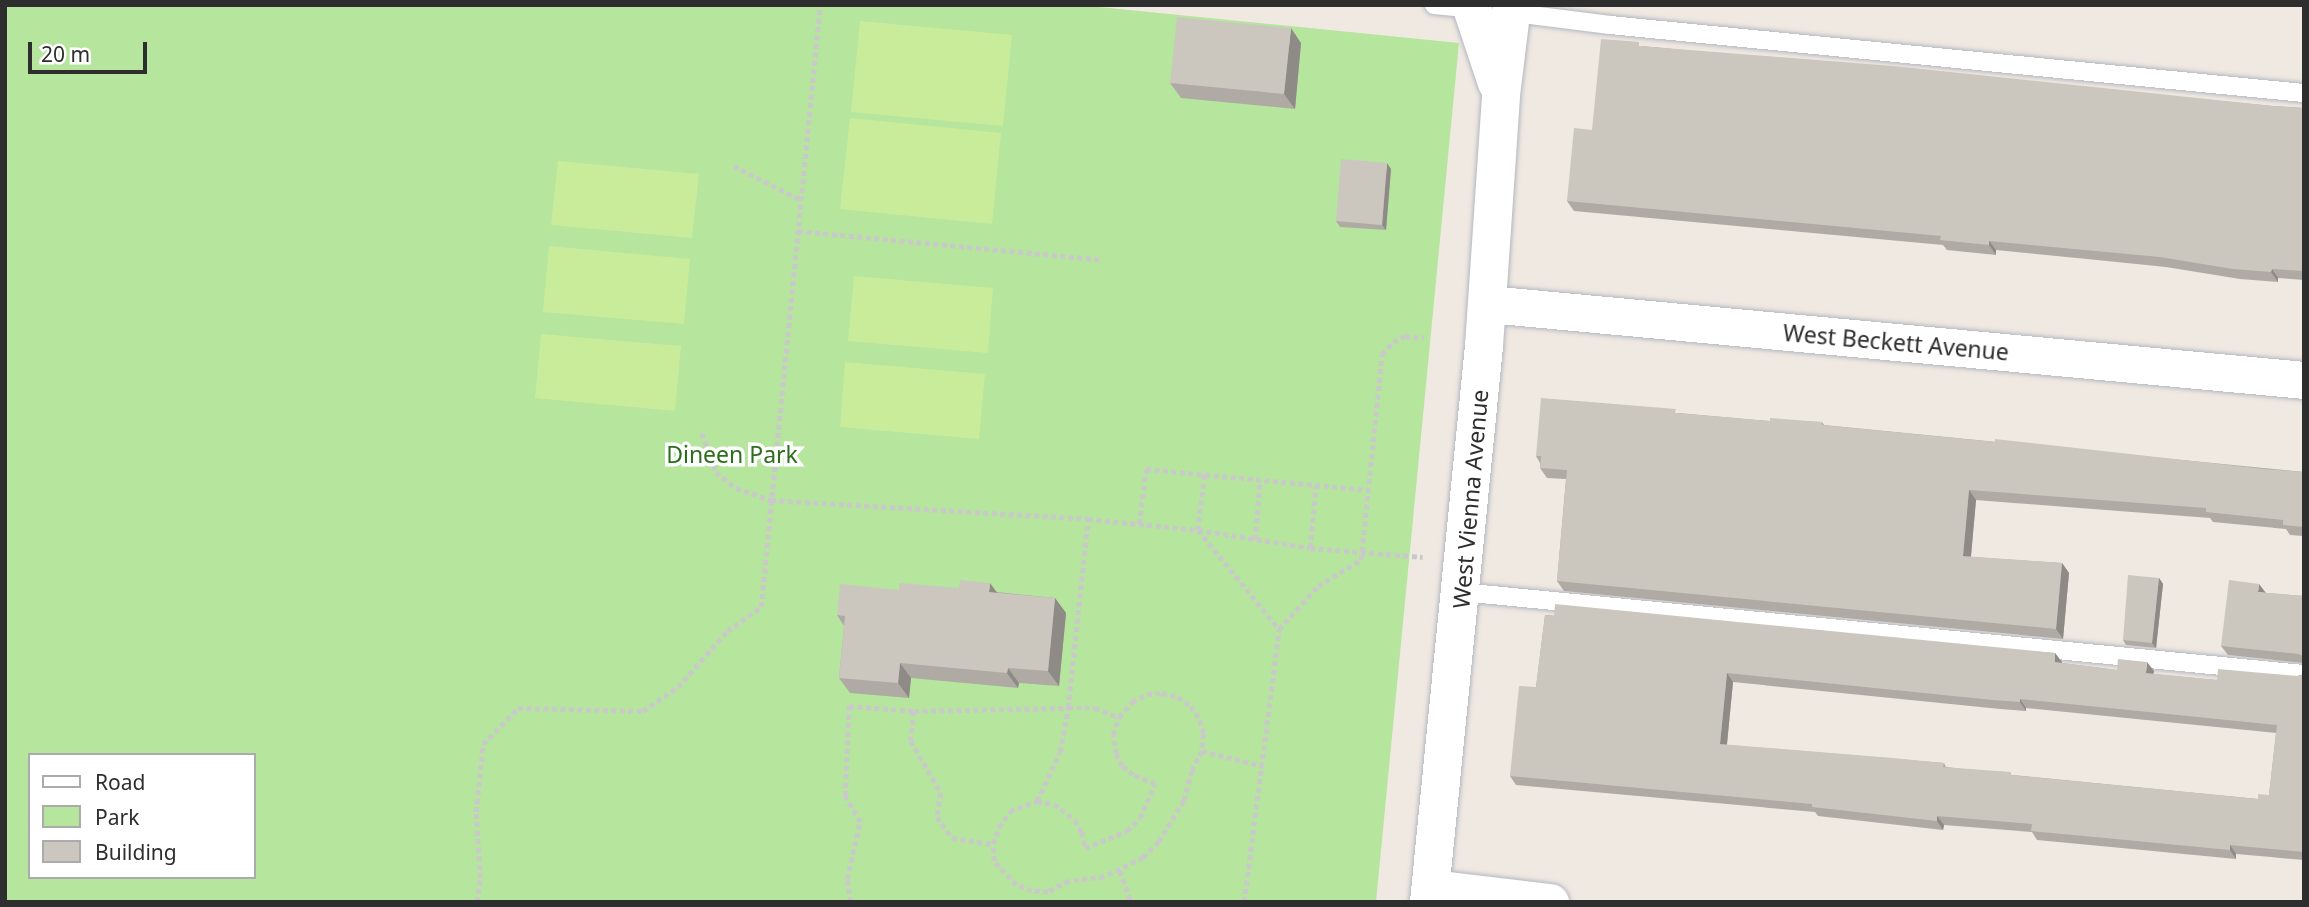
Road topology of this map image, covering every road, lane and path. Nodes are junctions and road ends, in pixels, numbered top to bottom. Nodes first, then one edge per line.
1 (820, 5) edge
2 (1434, 5) edge
3 (1472, 7) edge
4 (1512, 9) edge
5 (2304, 93) edge
6 (1502, 95) junction
7 (734, 166) dead end
8 (801, 200) junction
9 (798, 231) junction
10 (1102, 260) dead end
11 (1488, 304) junction
12 (1424, 338) dead end
13 (2304, 380) edge
14 (702, 433) dead end
15 (1205, 475) junction
16 (1260, 480) junction
17 (1316, 485) junction
18 (1367, 490) junction
19 (771, 500) junction
20 (1088, 519) junction
21 (1139, 524) junction
22 (1198, 530) junction
23 (1255, 540) junction
24 (1310, 548) junction
25 (1361, 550) junction
26 (1462, 576) junction
27 (1279, 629) junction
28 (2304, 674) edge
29 (1068, 708) junction
30 (914, 711) junction
31 (1119, 717) junction
32 (1202, 751) junction
33 (1263, 766) junction
34 (1037, 801) junction
35 (993, 844) junction
36 (1121, 871) junction
37 (1430, 895) edge
38 (477, 902) edge
39 (850, 902) edge
40 (1131, 902) edge
41 (1244, 902) edge
42 (1550, 902) edge

1 - 8 path
2 - 3 lane
3 - 4 lane
3 - 6 street, West Vienna Avenue
4 - 5 lane
4 - 6 street, West Vienna Avenue
6 - 11 street, West Vienna Avenue
7 - 8 path
8 - 9 path
9 - 10 path
9 - 19 path
11 - 13 street, West Beckett Avenue
11 - 26 street, West Vienna Avenue
12 - 18 path
14 - 19 path
15 - 16 path
15 - 21 path
15 - 22 path
16 - 17 path
16 - 23 path
17 - 18 path
17 - 24 path
18 - 25 path
19 - 20 path
19 - 38 path
20 - 21 path
20 - 29 path
21 - 22 path
22 - 23 path
22 - 27 path
23 - 24 path
24 - 25 path
25 - 26 path
25 - 27 path
26 - 28 lane
26 - 37 street, West Vienna Avenue
27 - 33 path
29 - 30 path
29 - 31 path
29 - 34 path
30 - 35 path
30 - 39 path
31 - 32 path
31 - 34 path
32 - 33 path
32 - 36 path
33 - 41 path
34 - 35 path
35 - 36 path
36 - 40 path
37 - 42 street

